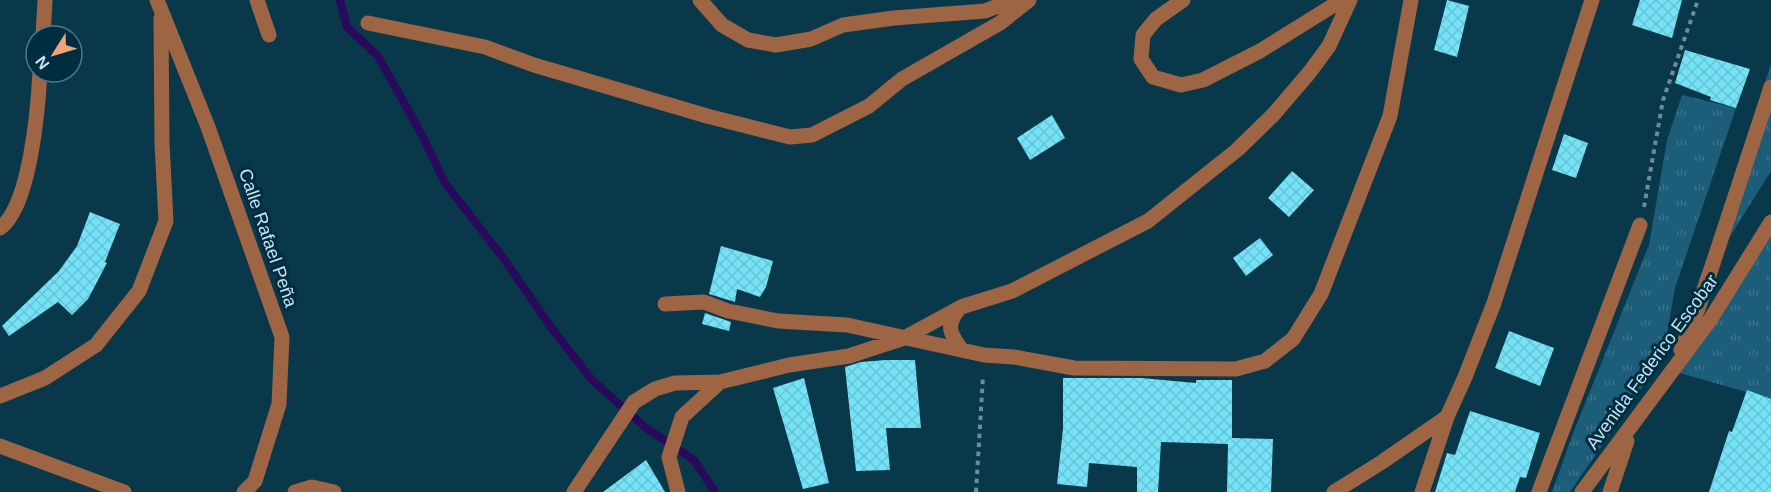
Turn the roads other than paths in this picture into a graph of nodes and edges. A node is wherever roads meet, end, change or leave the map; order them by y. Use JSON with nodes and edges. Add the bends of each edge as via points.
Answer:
{"nodes":[{"id":1,"x":45,"y":0,"type":"edge"},
{"id":2,"x":257,"y":0,"type":"edge"},
{"id":3,"x":700,"y":0,"type":"edge"},
{"id":4,"x":1013,"y":0,"type":"edge"},
{"id":5,"x":1029,"y":0,"type":"edge"},
{"id":6,"x":1183,"y":0,"type":"edge"},
{"id":7,"x":1342,"y":0,"type":"edge"},
{"id":8,"x":1350,"y":0,"type":"edge"},
{"id":9,"x":1411,"y":0,"type":"edge"},
{"id":10,"x":1592,"y":0,"type":"edge"},
{"id":11,"x":159,"y":4,"type":"edge"},
{"id":12,"x":368,"y":23,"type":"dead end"},
{"id":13,"x":44,"y":24,"type":"edge"},
{"id":14,"x":270,"y":35,"type":"dead end"},
{"id":15,"x":38,"y":84,"type":"edge"},
{"id":16,"x":1771,"y":87,"type":"edge"},
{"id":17,"x":1771,"y":222,"type":"edge"},
{"id":18,"x":1640,"y":225,"type":"road end"},
{"id":19,"x":0,"y":228,"type":"edge"},
{"id":20,"x":665,"y":304,"type":"dead end"},
{"id":21,"x":961,"y":307,"type":"junction"},
{"id":22,"x":904,"y":338,"type":"junction"},
{"id":23,"x":962,"y":350,"type":"junction"},
{"id":24,"x":1675,"y":367,"type":"junction"},
{"id":25,"x":720,"y":382,"type":"junction"},
{"id":26,"x":0,"y":396,"type":"edge"},
{"id":27,"x":1447,"y":417,"type":"junction"},
{"id":28,"x":1632,"y":426,"type":"junction"},
{"id":29,"x":0,"y":446,"type":"edge"},
{"id":30,"x":124,"y":492,"type":"edge"},
{"id":31,"x":244,"y":492,"type":"edge"},
{"id":32,"x":295,"y":492,"type":"edge"},
{"id":33,"x":334,"y":492,"type":"edge"},
{"id":34,"x":574,"y":492,"type":"edge"},
{"id":35,"x":678,"y":492,"type":"edge"},
{"id":36,"x":1334,"y":492,"type":"edge"},
{"id":37,"x":1422,"y":492,"type":"edge"},
{"id":38,"x":1539,"y":492,"type":"edge"},
{"id":39,"x":1582,"y":492,"type":"edge"},
{"id":40,"x":1610,"y":492,"type":"edge"}],
"edges":[{"from":1,"to":13,"type":"street"},
{"from":2,"to":14,"type":"street"},
{"from":3,"to":4,"type":"street","via":[[722,25],[748,40],[776,45],[811,39],[843,25],[985,11]]},
{"from":5,"to":12,"type":"street","via":[[1000,23],[902,79],[869,106],[812,135],[790,137],[534,65],[485,47]]},
{"from":6,"to":7,"type":"street","via":[[1156,19],[1143,35],[1141,59],[1153,76],[1181,85],[1203,80],[1260,51]]},
{"from":8,"to":21,"type":"street","via":[[1329,46],[1309,73],[1238,150],[1195,186],[1148,221],[1088,253],[1012,291]]},
{"from":9,"to":23,"type":"street","via":[[1390,116],[1321,294],[1293,339],[1265,361],[1236,369],[1074,368]]},
{"from":10,"to":27,"type":"street","via":[[1494,303]]},
{"from":11,"to":26,"type":"street","via":[[166,221],[139,291],[96,345],[45,378]]},
{"from":11,"to":31,"type":"street","name":"Calle Rafael Peña","via":[[208,127],[282,337],[279,404],[255,481]]},
{"from":15,"to":19,"type":"street","via":[[26,181],[9,222]]},
{"from":16,"to":24,"type":"street"},
{"from":17,"to":24,"type":"street","name":"Avenida Federico Escobar","via":[[1710,320]]},
{"from":18,"to":38,"type":"street"},
{"from":20,"to":22,"type":"street","via":[[704,302],[778,321],[847,325]]},
{"from":21,"to":22,"type":"street"},
{"from":21,"to":23,"type":"street","via":[[950,325]]},
{"from":22,"to":23,"type":"street"},
{"from":22,"to":25,"type":"street","via":[[849,356],[789,365]]},
{"from":24,"to":28,"type":"street","name":"Avenida Federico Escobar"},
{"from":25,"to":34,"type":"street","via":[[675,383],[634,402]]},
{"from":25,"to":35,"type":"street","via":[[682,417],[669,457]]},
{"from":27,"to":36,"type":"street"},
{"from":27,"to":37,"type":"street"},
{"from":28,"to":39,"type":"street","name":"Avenida Federico Escobar"},
{"from":28,"to":40,"type":"street"},
{"from":29,"to":30,"type":"street"},
{"from":32,"to":33,"type":"street","via":[[312,487]]}]}
